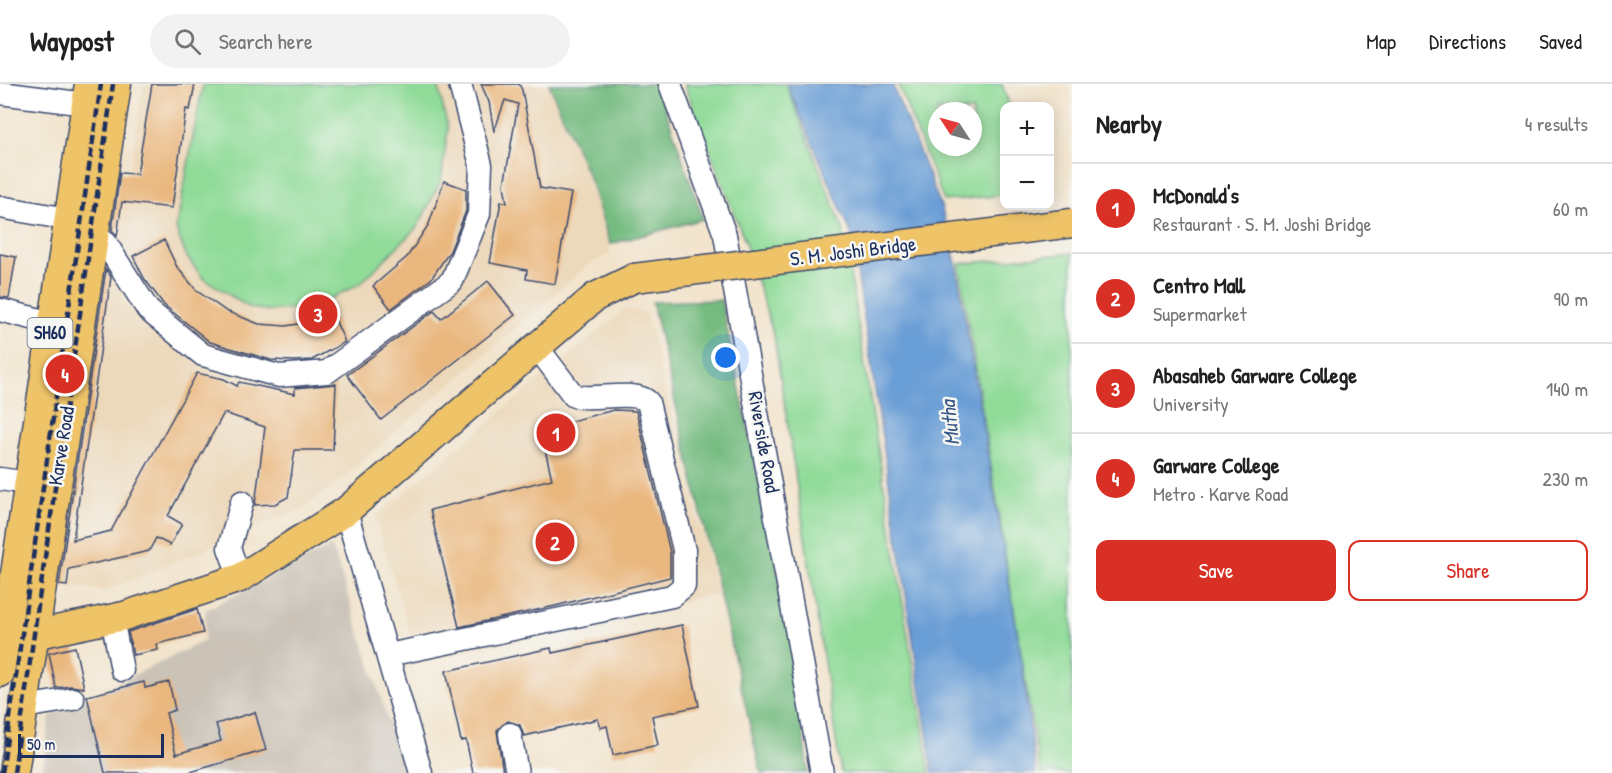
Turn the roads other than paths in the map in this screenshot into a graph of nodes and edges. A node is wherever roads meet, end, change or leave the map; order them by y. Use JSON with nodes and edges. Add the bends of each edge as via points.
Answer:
{"nodes":[{"id":1,"x":117,"y":84,"type":"edge"},
{"id":2,"x":460,"y":84,"type":"edge"},
{"id":3,"x":670,"y":84,"type":"edge"},
{"id":4,"x":0,"y":93,"type":"edge"},
{"id":5,"x":88,"y":94,"type":"edge"},
{"id":6,"x":0,"y":207,"type":"edge"},
{"id":7,"x":68,"y":219,"type":"junction"},
{"id":8,"x":1072,"y":223,"type":"edge"},
{"id":9,"x":105,"y":242,"type":"dead end"},
{"id":10,"x":0,"y":310,"type":"edge"},
{"id":11,"x":52,"y":323,"type":"junction"},
{"id":12,"x":537,"y":346,"type":"junction"},
{"id":13,"x":0,"y":478,"type":"edge"},
{"id":14,"x":28,"y":483,"type":"junction"},
{"id":15,"x":242,"y":502,"type":"dead end"},
{"id":16,"x":346,"y":511,"type":"junction"},
{"id":17,"x":240,"y":578,"type":"junction"},
{"id":18,"x":112,"y":618,"type":"junction"},
{"id":19,"x":13,"y":632,"type":"edge"},
{"id":20,"x":388,"y":655,"type":"junction"},
{"id":21,"x":122,"y":670,"type":"dead end"},
{"id":22,"x":0,"y":673,"type":"edge"},
{"id":23,"x":73,"y":699,"type":"dead end"},
{"id":24,"x":23,"y":707,"type":"junction"},
{"id":25,"x":510,"y":734,"type":"dead end"},
{"id":26,"x":14,"y":773,"type":"edge"},
{"id":27,"x":422,"y":773,"type":"edge"},
{"id":28,"x":517,"y":773,"type":"edge"},
{"id":29,"x":822,"y":773,"type":"edge"}],
"edges":[{"from":1,"to":19,"type":"main road","name":"Karve Road","number":"SH60"},
{"from":2,"to":9,"type":"street","via":[[481,165],[478,214],[452,281],[327,372],[279,376],[203,355],[148,310]]},
{"from":3,"to":29,"type":"street","name":"Riverside Road","via":[[728,247]]},
{"from":4,"to":5,"type":"street"},
{"from":5,"to":7,"type":"main road","name":"Karve Road","number":"SH60"},
{"from":6,"to":7,"type":"street"},
{"from":7,"to":11,"type":"main road","name":"Karve Road","number":"SH60"},
{"from":8,"to":12,"type":"main road","name":"S. M. Joshi Bridge","bridge":true,"via":[[634,278],[595,297]]},
{"from":10,"to":11,"type":"street"},
{"from":11,"to":14,"type":"main road","name":"Karve Road","number":"SH60"},
{"from":12,"to":16,"type":"main road","name":"S. M. Joshi Bridge"},
{"from":12,"to":20,"type":"street","via":[[574,396],[593,399],[637,395],[648,402],[684,550],[684,586],[672,596]]},
{"from":13,"to":14,"type":"street"},
{"from":14,"to":19,"type":"main road","name":"Karve Road","number":"SH60"},
{"from":15,"to":17,"type":"street","via":[[229,548]]},
{"from":16,"to":17,"type":"main road","name":"S. M. Joshi Bridge"},
{"from":16,"to":20,"type":"street"},
{"from":17,"to":18,"type":"main road","name":"S. M. Joshi Bridge"},
{"from":18,"to":19,"type":"main road","name":"S. M. Joshi Bridge"},
{"from":18,"to":21,"type":"street"},
{"from":19,"to":22,"type":"main road","name":"Karve Road","number":"SH60"},
{"from":19,"to":24,"type":"main road","name":"Karve Road","number":"SH60"},
{"from":20,"to":27,"type":"street"},
{"from":23,"to":24,"type":"street"},
{"from":24,"to":26,"type":"main road","name":"Karve Road","number":"SH60"},
{"from":25,"to":28,"type":"street"}]}
